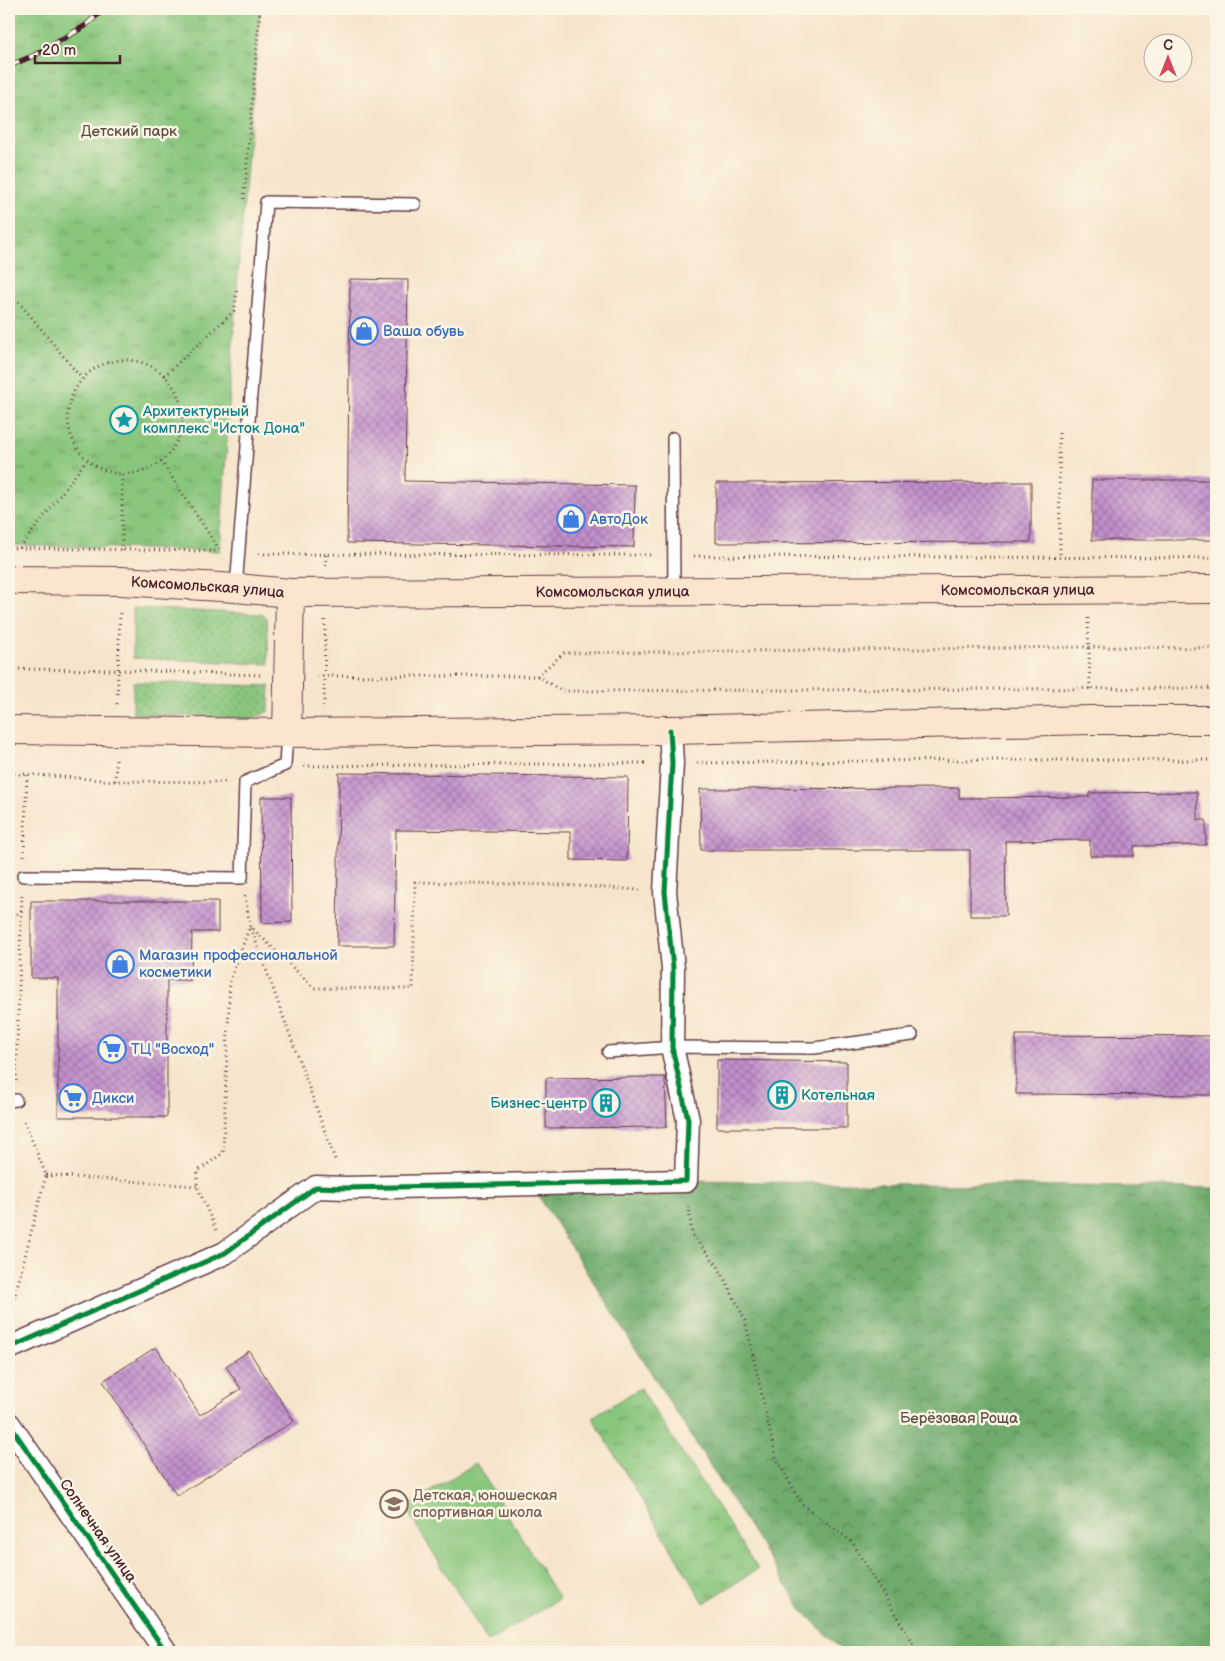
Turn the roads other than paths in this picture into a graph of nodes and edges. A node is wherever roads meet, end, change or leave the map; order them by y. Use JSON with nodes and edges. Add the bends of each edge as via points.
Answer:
{"nodes":[{"id":1,"x":415,"y":204,"type":"dead end"},
{"id":2,"x":673,"y":438,"type":"dead end"},
{"id":3,"x":9,"y":580,"type":"edge"},
{"id":4,"x":236,"y":588,"type":"junction"},
{"id":5,"x":1216,"y":590,"type":"edge"},
{"id":6,"x":674,"y":591,"type":"junction"},
{"id":7,"x":290,"y":593,"type":"junction"},
{"id":8,"x":1216,"y":720,"type":"edge"},
{"id":9,"x":9,"y":730,"type":"edge"},
{"id":10,"x":670,"y":730,"type":"junction"},
{"id":11,"x":287,"y":733,"type":"junction"},
{"id":12,"x":23,"y":876,"type":"road end"},
{"id":13,"x":912,"y":1035,"type":"dead end"},
{"id":14,"x":672,"y":1047,"type":"junction"},
{"id":15,"x":608,"y":1052,"type":"dead end"},
{"id":16,"x":9,"y":1348,"type":"edge"},
{"id":17,"x":9,"y":1424,"type":"edge"},
{"id":18,"x":166,"y":1652,"type":"edge"}],
"edges":[{"from":1,"to":4,"type":"lane","via":[[266,202]]},
{"from":2,"to":6,"type":"lane"},
{"from":3,"to":4,"type":"main road","name":"Комсомольская улица","via":[[121,580]]},
{"from":4,"to":7,"type":"main road","name":"Комсомольская улица"},
{"from":5,"to":6,"type":"main road","name":"Комсомольская улица"},
{"from":6,"to":7,"type":"main road","name":"Комсомольская улица"},
{"from":7,"to":11,"type":"main road"},
{"from":8,"to":10,"type":"main road"},
{"from":9,"to":11,"type":"main road"},
{"from":10,"to":11,"type":"main road"},
{"from":10,"to":14,"type":"street","via":[[672,763],[665,892],[673,968]]},
{"from":11,"to":12,"type":"lane","via":[[285,765],[244,782],[242,878]]},
{"from":13,"to":14,"type":"lane","via":[[814,1048]]},
{"from":14,"to":15,"type":"lane"},
{"from":14,"to":16,"type":"street","via":[[688,1120],[686,1181],[316,1187],[225,1253]]},
{"from":17,"to":18,"type":"street","name":"Солнечная улица"}]}
